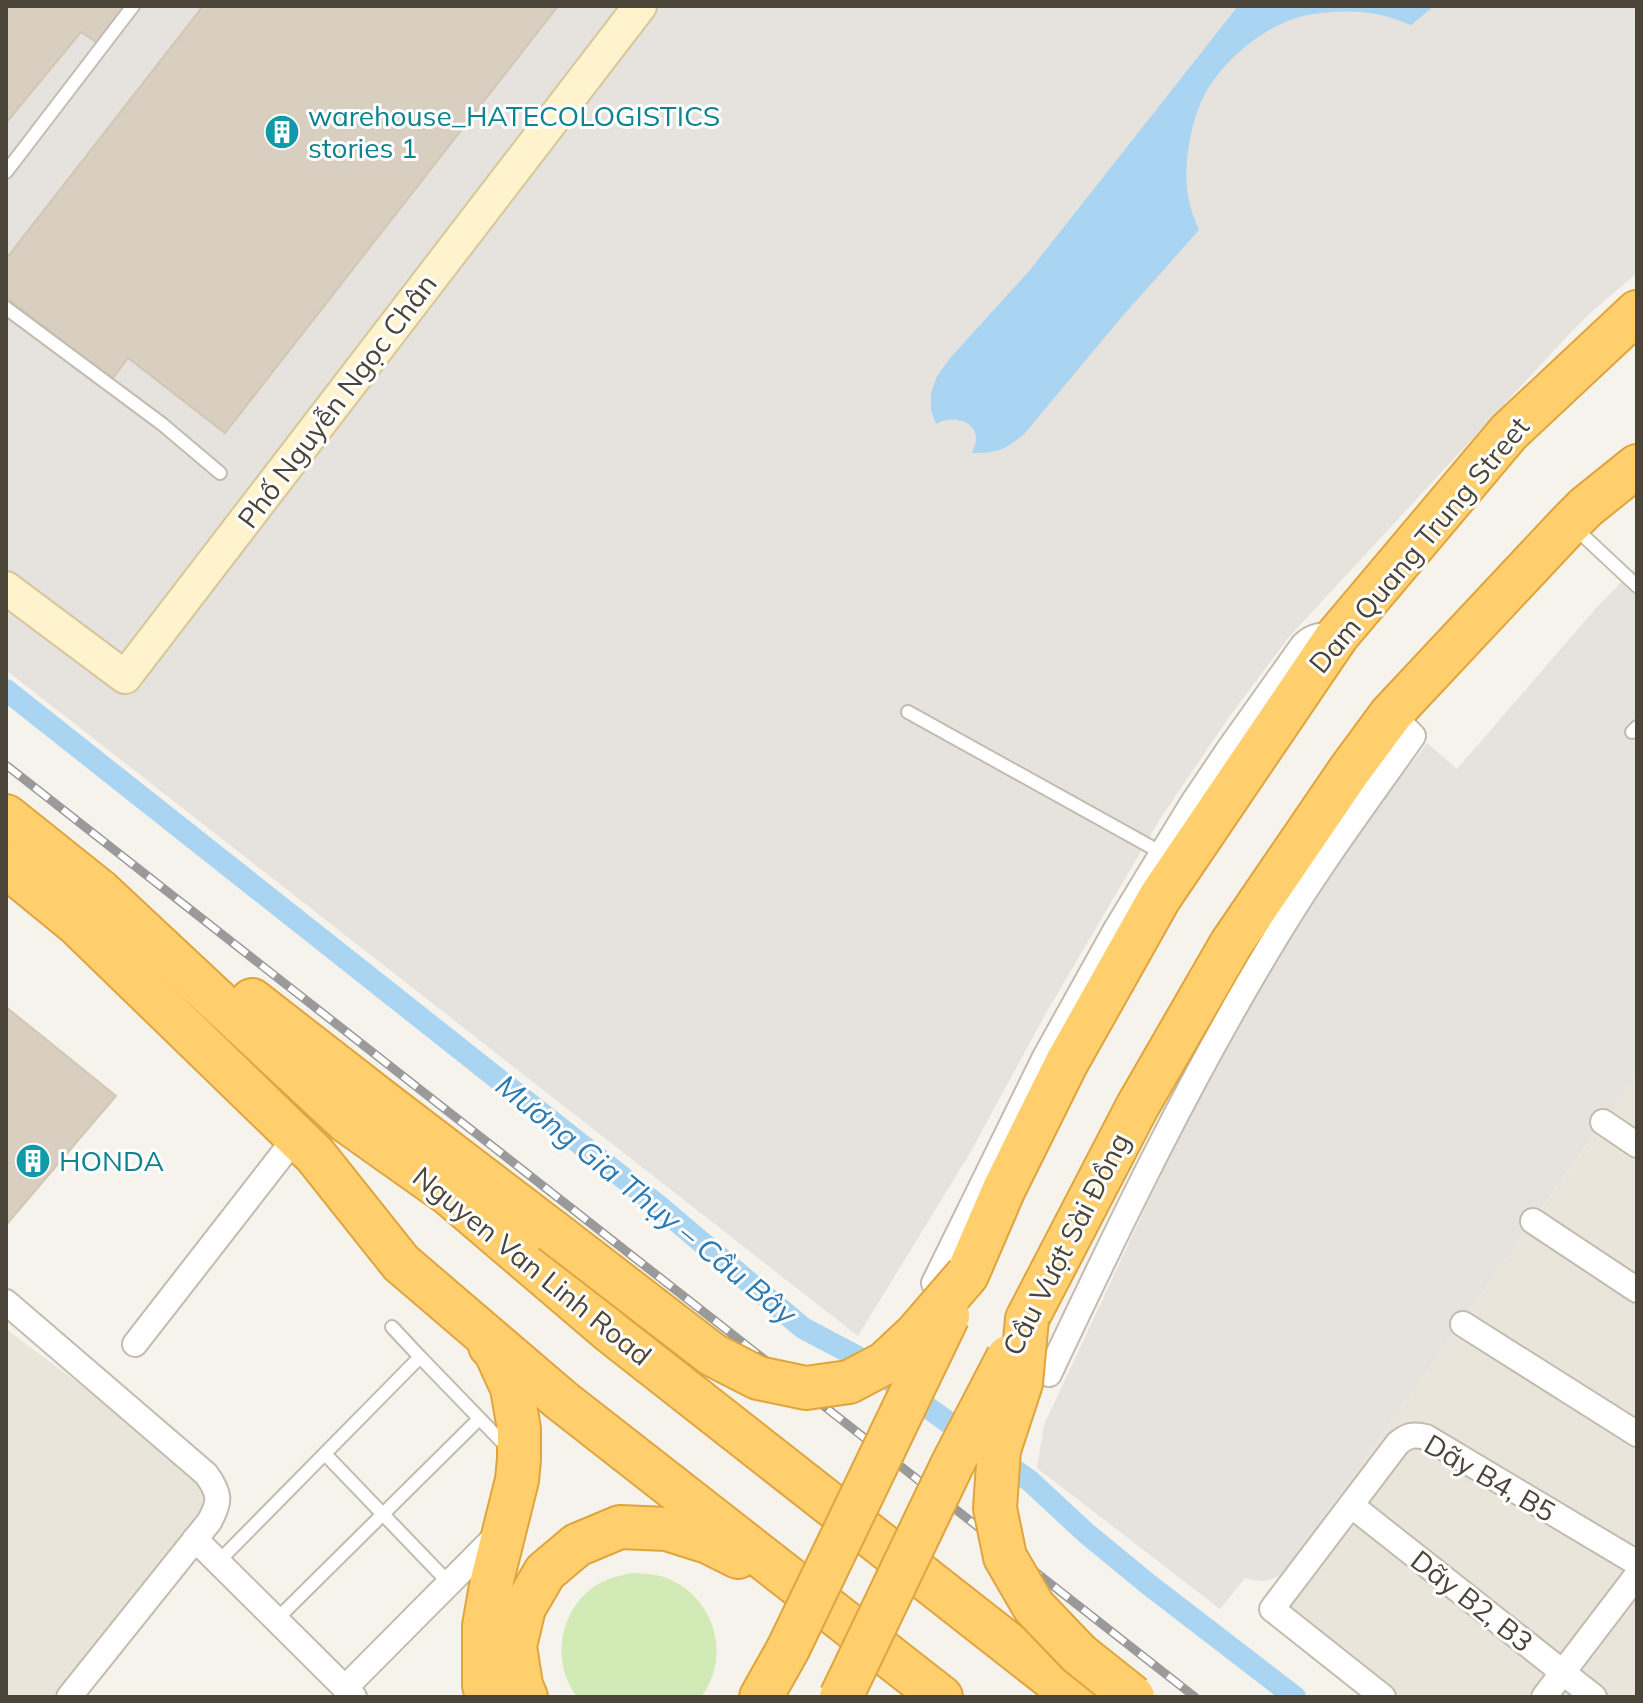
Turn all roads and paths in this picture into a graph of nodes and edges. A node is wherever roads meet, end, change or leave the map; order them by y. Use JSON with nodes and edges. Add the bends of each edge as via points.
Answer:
{"nodes":[{"id":1,"x":133,"y":6,"type":"edge"},
{"id":2,"x":640,"y":6,"type":"edge"},
{"id":3,"x":6,"y":172,"type":"edge"},
{"id":4,"x":6,"y":308,"type":"edge"},
{"id":5,"x":1637,"y":312,"type":"edge"},
{"id":6,"x":1637,"y":466,"type":"edge"},
{"id":7,"x":220,"y":473,"type":"dead end"},
{"id":8,"x":1570,"y":523,"type":"junction"},
{"id":9,"x":1637,"y":586,"type":"edge"},
{"id":10,"x":6,"y":588,"type":"edge"},
{"id":11,"x":1337,"y":636,"type":"junction"},
{"id":12,"x":908,"y":712,"type":"dead end"},
{"id":13,"x":1391,"y":714,"type":"junction"},
{"id":14,"x":6,"y":816,"type":"edge"},
{"id":15,"x":1162,"y":853,"type":"junction"},
{"id":16,"x":6,"y":866,"type":"edge"},
{"id":17,"x":101,"y":892,"type":"junction"},
{"id":18,"x":1603,"y":1122,"type":"dead end"},
{"id":19,"x":296,"y":1137,"type":"junction"},
{"id":20,"x":1637,"y":1145,"type":"edge"},
{"id":21,"x":1533,"y":1221,"type":"dead end"},
{"id":22,"x":950,"y":1279,"type":"junction"},
{"id":23,"x":1637,"y":1290,"type":"edge"},
{"id":24,"x":437,"y":1294,"type":"junction"},
{"id":25,"x":6,"y":1302,"type":"edge"},
{"id":26,"x":1027,"y":1319,"type":"junction"},
{"id":27,"x":1463,"y":1324,"type":"dead end"},
{"id":28,"x":392,"y":1327,"type":"dead end"},
{"id":29,"x":135,"y":1344,"type":"dead end"},
{"id":30,"x":420,"y":1357,"type":"junction"},
{"id":31,"x":1049,"y":1374,"type":"dead end"},
{"id":32,"x":479,"y":1419,"type":"junction"},
{"id":33,"x":1637,"y":1434,"type":"edge"},
{"id":34,"x":325,"y":1454,"type":"junction"},
{"id":35,"x":519,"y":1459,"type":"junction"},
{"id":36,"x":1351,"y":1505,"type":"junction"},
{"id":37,"x":383,"y":1514,"type":"junction"},
{"id":38,"x":507,"y":1524,"type":"junction"},
{"id":39,"x":195,"y":1539,"type":"junction"},
{"id":40,"x":218,"y":1562,"type":"junction"},
{"id":41,"x":1637,"y":1563,"type":"edge"},
{"id":42,"x":1637,"y":1575,"type":"edge"},
{"id":43,"x":449,"y":1583,"type":"junction"},
{"id":44,"x":803,"y":1590,"type":"junction"},
{"id":45,"x":276,"y":1620,"type":"junction"},
{"id":46,"x":880,"y":1648,"type":"junction"},
{"id":47,"x":1563,"y":1673,"type":"junction"},
{"id":48,"x":350,"y":1692,"type":"edge"},
{"id":49,"x":69,"y":1697,"type":"edge"},
{"id":50,"x":487,"y":1697,"type":"edge"},
{"id":51,"x":526,"y":1697,"type":"edge"},
{"id":52,"x":761,"y":1697,"type":"edge"},
{"id":53,"x":841,"y":1697,"type":"edge"},
{"id":54,"x":928,"y":1697,"type":"edge"},
{"id":55,"x":941,"y":1697,"type":"edge"},
{"id":56,"x":1076,"y":1697,"type":"edge"},
{"id":57,"x":1133,"y":1697,"type":"edge"},
{"id":58,"x":1383,"y":1697,"type":"edge"},
{"id":59,"x":1544,"y":1697,"type":"edge"},
{"id":60,"x":1594,"y":1697,"type":"edge"}],
"edges":[{"from":1,"to":3,"type":"lane"},
{"from":2,"to":10,"type":"street","name":"Phố Nguyễn Ngọc Chân","via":[[125,677]]},
{"from":4,"to":7,"type":"lane"},
{"from":5,"to":11,"type":"highway","name":"Dam Quang Trung Street","via":[[1509,432]]},
{"from":6,"to":8,"type":"highway"},
{"from":8,"to":9,"type":"lane"},
{"from":8,"to":13,"type":"highway"},
{"from":11,"to":15,"type":"street","via":[[1320,634],[1303,645]]},
{"from":11,"to":22,"type":"highway","name":"Dam Quang Trung Street","via":[[1160,897]]},
{"from":12,"to":15,"type":"lane"},
{"from":13,"to":26,"type":"highway","name":"Cầu Vượt Sài Đồng","via":[[1231,944],[1137,1107]]},
{"from":13,"to":31,"type":"street","via":[[1413,736],[1280,930],[1218,1035]]},
{"from":14,"to":17,"type":"highway","name":"Nguyen Van Linh Road"},
{"from":15,"to":22,"type":"street","via":[[1045,1057]]},
{"from":16,"to":19,"type":"highway","via":[[77,924]]},
{"from":17,"to":22,"type":"highway","bridge":true,"via":[[160,927],[713,1355],[758,1378],[806,1388],[849,1382],[885,1363],[916,1334]]},
{"from":17,"to":56,"type":"highway","name":"Nguyen Van Linh Road","via":[[346,1121],[449,1194],[612,1333]]},
{"from":18,"to":20,"type":"street"},
{"from":19,"to":24,"type":"highway","via":[[401,1263]]},
{"from":19,"to":29,"type":"street"},
{"from":21,"to":23,"type":"street"},
{"from":22,"to":52,"type":"highway","bridge":true,"via":[[788,1649]]},
{"from":24,"to":35,"type":"highway","via":[[495,1351],[512,1388]]},
{"from":24,"to":44,"type":"highway","via":[[561,1400]]},
{"from":25,"to":39,"type":"street","via":[[206,1474],[218,1499]]},
{"from":26,"to":53,"type":"highway","name":"Cầu Vượt Sài Đồng","bridge":true},
{"from":26,"to":57,"type":"highway","bridge":true,"via":[[1021,1383],[999,1450],[995,1508],[1005,1557],[1034,1607],[1079,1654]]},
{"from":27,"to":33,"type":"street"},
{"from":28,"to":30,"type":"lane"},
{"from":30,"to":32,"type":"lane"},
{"from":30,"to":34,"type":"lane"},
{"from":32,"to":35,"type":"lane"},
{"from":32,"to":37,"type":"lane"},
{"from":34,"to":37,"type":"lane"},
{"from":34,"to":40,"type":"lane"},
{"from":35,"to":38,"type":"highway"},
{"from":36,"to":41,"type":"street","name":"Dãy B4, B5","via":[[1398,1443],[1415,1435],[1426,1437]]},
{"from":36,"to":47,"type":"street","name":"Dãy B2, B3"},
{"from":36,"to":58,"type":"street","name":"Dãy B4, B5","via":[[1272,1609]]},
{"from":37,"to":43,"type":"lane"},
{"from":37,"to":45,"type":"lane"},
{"from":38,"to":43,"type":"street"},
{"from":38,"to":50,"type":"highway","via":[[484,1626]]},
{"from":39,"to":40,"type":"street"},
{"from":39,"to":49,"type":"street"},
{"from":40,"to":45,"type":"street"},
{"from":42,"to":47,"type":"street"},
{"from":43,"to":48,"type":"street"},
{"from":44,"to":46,"type":"highway"},
{"from":44,"to":51,"type":"highway","via":[[708,1542],[667,1529],[620,1527],[577,1545],[545,1572],[524,1608],[515,1646]]},
{"from":45,"to":48,"type":"street"},
{"from":46,"to":54,"type":"highway"},
{"from":46,"to":55,"type":"highway"},
{"from":47,"to":59,"type":"street"},
{"from":47,"to":60,"type":"street","name":"Dãy B2, B3"}]}
